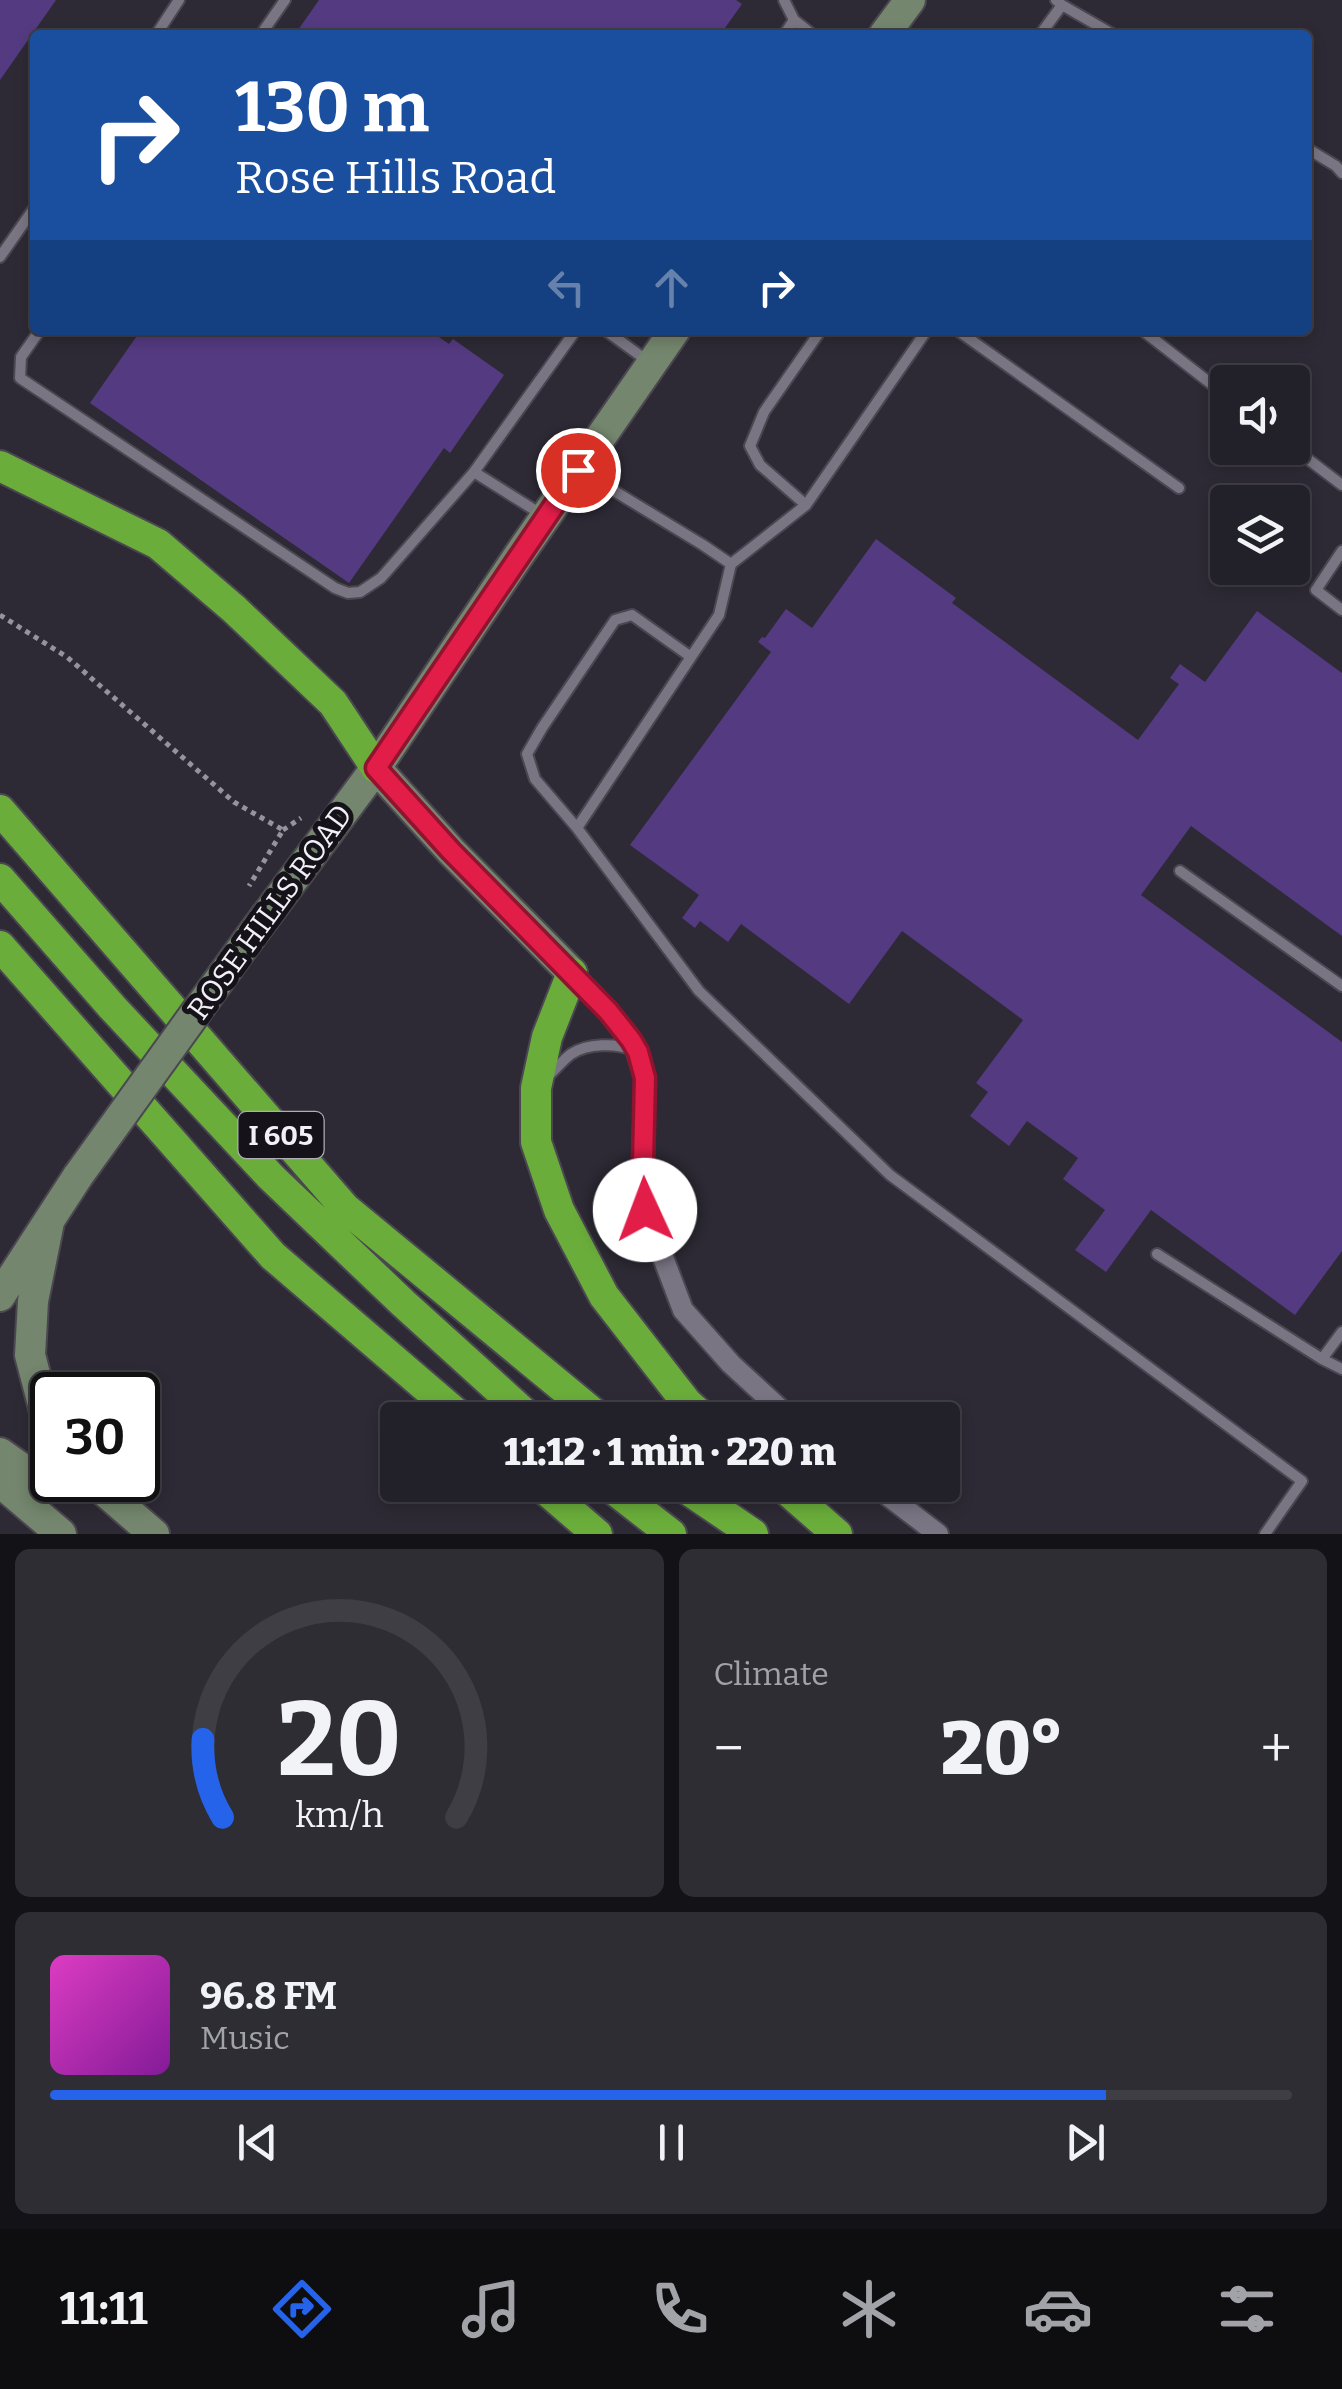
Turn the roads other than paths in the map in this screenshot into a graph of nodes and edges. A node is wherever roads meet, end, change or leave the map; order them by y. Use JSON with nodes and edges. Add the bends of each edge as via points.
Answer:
{"nodes":[{"id":1,"x":179,"y":0,"type":"edge"},
{"id":2,"x":285,"y":0,"type":"edge"},
{"id":3,"x":784,"y":0,"type":"edge"},
{"id":4,"x":910,"y":0,"type":"edge"},
{"id":5,"x":1059,"y":2,"type":"edge"},
{"id":6,"x":794,"y":20,"type":"junction"},
{"id":7,"x":159,"y":30,"type":"edge"},
{"id":8,"x":264,"y":30,"type":"edge"},
{"id":9,"x":787,"y":30,"type":"edge"},
{"id":10,"x":807,"y":30,"type":"edge"},
{"id":11,"x":888,"y":30,"type":"edge"},
{"id":12,"x":1043,"y":30,"type":"edge"},
{"id":13,"x":1106,"y":30,"type":"edge"},
{"id":14,"x":1312,"y":151,"type":"edge"},
{"id":15,"x":1342,"y":173,"type":"edge"},
{"id":16,"x":30,"y":215,"type":"edge"},
{"id":17,"x":0,"y":257,"type":"edge"},
{"id":18,"x":36,"y":335,"type":"edge"},
{"id":19,"x":572,"y":335,"type":"edge"},
{"id":20,"x":612,"y":335,"type":"edge"},
{"id":21,"x":671,"y":335,"type":"edge"},
{"id":22,"x":818,"y":335,"type":"edge"},
{"id":23,"x":925,"y":335,"type":"edge"},
{"id":24,"x":964,"y":335,"type":"edge"},
{"id":25,"x":1149,"y":335,"type":"edge"},
{"id":26,"x":651,"y":364,"type":"junction"},
{"id":27,"x":1210,"y":382,"type":"edge"},
{"id":28,"x":1310,"y":461,"type":"edge"},
{"id":29,"x":0,"y":466,"type":"edge"},
{"id":30,"x":578,"y":470,"type":"junction"},
{"id":31,"x":474,"y":472,"type":"junction"},
{"id":32,"x":1342,"y":485,"type":"edge"},
{"id":33,"x":1180,"y":488,"type":"dead end"},
{"id":34,"x":806,"y":505,"type":"junction"},
{"id":35,"x":546,"y":516,"type":"junction"},
{"id":36,"x":1342,"y":551,"type":"edge"},
{"id":37,"x":730,"y":564,"type":"junction"},
{"id":38,"x":1342,"y":610,"type":"edge"},
{"id":39,"x":691,"y":657,"type":"junction"},
{"id":40,"x":376,"y":768,"type":"junction"},
{"id":41,"x":0,"y":810,"type":"edge"},
{"id":42,"x":578,"y":828,"type":"junction"},
{"id":43,"x":1180,"y":871,"type":"dead end"},
{"id":44,"x":0,"y":879,"type":"edge"},
{"id":45,"x":0,"y":946,"type":"edge"},
{"id":46,"x":572,"y":973,"type":"junction"},
{"id":47,"x":1342,"y":986,"type":"edge"},
{"id":48,"x":638,"y":1052,"type":"junction"},
{"id":49,"x":536,"y":1088,"type":"junction"},
{"id":50,"x":48,"y":1222,"type":"junction"},
{"id":51,"x":1157,"y":1254,"type":"dead end"},
{"id":52,"x":0,"y":1296,"type":"edge"},
{"id":53,"x":1342,"y":1332,"type":"edge"},
{"id":54,"x":1322,"y":1358,"type":"junction"},
{"id":55,"x":1342,"y":1369,"type":"edge"},
{"id":56,"x":34,"y":1372,"type":"edge"},
{"id":57,"x":443,"y":1402,"type":"edge"},
{"id":58,"x":512,"y":1402,"type":"edge"},
{"id":59,"x":580,"y":1402,"type":"edge"},
{"id":60,"x":685,"y":1402,"type":"edge"},
{"id":61,"x":773,"y":1402,"type":"edge"},
{"id":62,"x":0,"y":1453,"type":"edge"},
{"id":63,"x":30,"y":1472,"type":"edge"},
{"id":64,"x":0,"y":1482,"type":"edge"},
{"id":65,"x":114,"y":1502,"type":"edge"},
{"id":66,"x":560,"y":1502,"type":"edge"},
{"id":67,"x":630,"y":1502,"type":"edge"},
{"id":68,"x":706,"y":1502,"type":"edge"},
{"id":69,"x":800,"y":1502,"type":"edge"},
{"id":70,"x":896,"y":1502,"type":"edge"},
{"id":71,"x":61,"y":1534,"type":"edge"},
{"id":72,"x":154,"y":1534,"type":"edge"},
{"id":73,"x":597,"y":1534,"type":"edge"},
{"id":74,"x":671,"y":1534,"type":"edge"},
{"id":75,"x":753,"y":1534,"type":"edge"},
{"id":76,"x":837,"y":1534,"type":"edge"},
{"id":77,"x":938,"y":1534,"type":"edge"},
{"id":78,"x":1264,"y":1534,"type":"edge"}],
"edges":[{"from":1,"to":7,"type":"lane"},
{"from":2,"to":8,"type":"lane"},
{"from":3,"to":6,"type":"lane"},
{"from":4,"to":11,"type":"main road"},
{"from":5,"to":12,"type":"lane"},
{"from":5,"to":13,"type":"lane"},
{"from":6,"to":9,"type":"lane"},
{"from":6,"to":10,"type":"lane"},
{"from":14,"to":15,"type":"lane"},
{"from":16,"to":17,"type":"lane"},
{"from":18,"to":31,"type":"lane","via":[[21,357],[20,378],[348,593],[382,578]]},
{"from":19,"to":31,"type":"lane"},
{"from":20,"to":26,"type":"lane"},
{"from":21,"to":26,"type":"main road","name":"ROSE HILLS ROAD"},
{"from":22,"to":34,"type":"lane","via":[[764,412],[750,446],[760,465]]},
{"from":23,"to":34,"type":"lane"},
{"from":24,"to":33,"type":"lane"},
{"from":25,"to":27,"type":"lane"},
{"from":26,"to":30,"type":"main road","name":"ROSE HILLS ROAD"},
{"from":28,"to":32,"type":"lane"},
{"from":29,"to":40,"type":"highway","via":[[158,544],[333,702]]},
{"from":30,"to":35,"type":"main road","name":"ROSE HILLS ROAD"},
{"from":30,"to":37,"type":"lane"},
{"from":31,"to":35,"type":"lane"},
{"from":34,"to":37,"type":"lane"},
{"from":35,"to":40,"type":"main road","name":"ROSE HILLS ROAD"},
{"from":36,"to":38,"type":"lane","via":[[1316,590]]},
{"from":37,"to":39,"type":"lane","via":[[719,615]]},
{"from":39,"to":42,"type":"lane"},
{"from":39,"to":42,"type":"lane","via":[[632,615],[615,620],[542,728],[528,754],[535,778]]},
{"from":40,"to":46,"type":"main road"},
{"from":40,"to":50,"type":"main road","name":"ROSE HILLS ROAD","bridge":true},
{"from":41,"to":59,"type":"highway","number":"I 605","via":[[346,1208]]},
{"from":42,"to":78,"type":"lane","via":[[699,991],[890,1175],[1302,1481]]},
{"from":43,"to":47,"type":"lane"},
{"from":44,"to":58,"type":"highway","via":[[271,1177]]},
{"from":45,"to":57,"type":"highway","number":"I 605","via":[[273,1256]]},
{"from":46,"to":48,"type":"street"},
{"from":46,"to":49,"type":"highway"},
{"from":48,"to":49,"type":"lane","via":[[621,1045],[573,1053]]},
{"from":48,"to":61,"type":"street","via":[[645,1078],[645,1210],[683,1310]]},
{"from":49,"to":60,"type":"highway","via":[[536,1142],[559,1210],[604,1296]]},
{"from":50,"to":52,"type":"main road","name":"ROSE HILLS ROAD"},
{"from":50,"to":56,"type":"main road","via":[[33,1301]]},
{"from":51,"to":54,"type":"lane"},
{"from":53,"to":54,"type":"lane"},
{"from":54,"to":55,"type":"lane"},
{"from":62,"to":63,"type":"main road"},
{"from":64,"to":71,"type":"main road"},
{"from":65,"to":72,"type":"main road"},
{"from":66,"to":73,"type":"highway"},
{"from":67,"to":74,"type":"highway"},
{"from":68,"to":75,"type":"highway"},
{"from":69,"to":76,"type":"highway"},
{"from":70,"to":77,"type":"street"}]}
